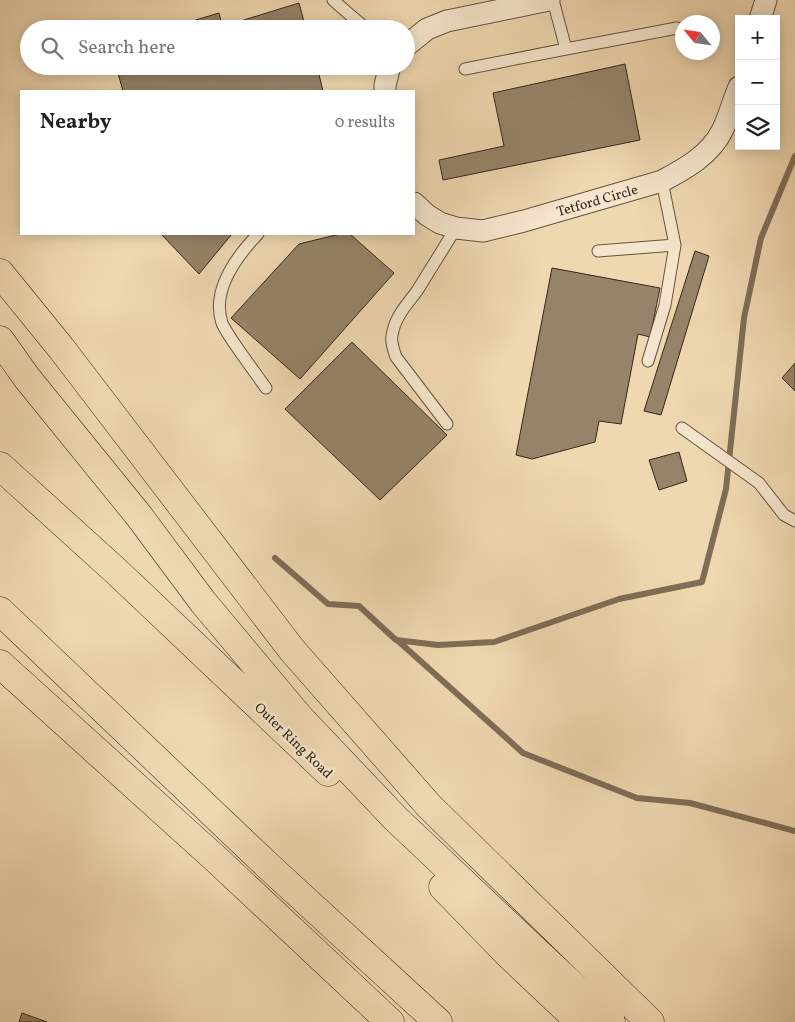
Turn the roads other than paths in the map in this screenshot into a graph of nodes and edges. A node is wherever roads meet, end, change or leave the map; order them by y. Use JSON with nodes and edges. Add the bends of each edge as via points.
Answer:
{"nodes":[{"id":1,"x":333,"y":0,"type":"edge"},
{"id":2,"x":549,"y":0,"type":"edge"},
{"id":3,"x":553,"y":0,"type":"edge"},
{"id":4,"x":766,"y":0,"type":"edge"},
{"id":5,"x":761,"y":15,"type":"edge"},
{"id":6,"x":356,"y":20,"type":"edge"},
{"id":7,"x":675,"y":28,"type":"edge"},
{"id":8,"x":415,"y":39,"type":"edge"},
{"id":9,"x":566,"y":49,"type":"junction"},
{"id":10,"x":465,"y":70,"type":"dead end"},
{"id":11,"x":388,"y":75,"type":"edge"},
{"id":12,"x":385,"y":90,"type":"edge"},
{"id":13,"x":735,"y":97,"type":"edge"},
{"id":14,"x":662,"y":181,"type":"junction"},
{"id":15,"x":415,"y":204,"type":"edge"},
{"id":16,"x":456,"y":228,"type":"junction"},
{"id":17,"x":257,"y":235,"type":"edge"},
{"id":18,"x":675,"y":245,"type":"junction"},
{"id":19,"x":598,"y":251,"type":"dead end"},
{"id":20,"x":0,"y":273,"type":"edge"},
{"id":21,"x":0,"y":340,"type":"edge"},
{"id":22,"x":648,"y":361,"type":"dead end"},
{"id":23,"x":266,"y":388,"type":"dead end"},
{"id":24,"x":447,"y":424,"type":"dead end"},
{"id":25,"x":682,"y":428,"type":"dead end"},
{"id":26,"x":0,"y":466,"type":"edge"},
{"id":27,"x":795,"y":521,"type":"edge"},
{"id":28,"x":0,"y":611,"type":"edge"},
{"id":29,"x":0,"y":636,"type":"edge"},
{"id":30,"x":0,"y":664,"type":"edge"},
{"id":31,"x":390,"y":1022,"type":"edge"},
{"id":32,"x":424,"y":1022,"type":"edge"},
{"id":33,"x":438,"y":1022,"type":"edge"},
{"id":34,"x":580,"y":1022,"type":"edge"},
{"id":35,"x":610,"y":1022,"type":"edge"},
{"id":36,"x":650,"y":1022,"type":"edge"}],
"edges":[{"from":1,"to":6,"type":"lane"},
{"from":2,"to":8,"type":"street","via":[[447,21],[427,29]]},
{"from":3,"to":9,"type":"lane"},
{"from":4,"to":5,"type":"street"},
{"from":7,"to":9,"type":"lane"},
{"from":9,"to":10,"type":"lane"},
{"from":11,"to":12,"type":"street"},
{"from":13,"to":14,"type":"street","name":"Tetford Circle","via":[[713,145],[682,171]]},
{"from":14,"to":16,"type":"street","name":"Tetford Circle","via":[[483,231]]},
{"from":14,"to":18,"type":"lane"},
{"from":15,"to":16,"type":"street","name":"Tetford Circle","via":[[427,215]]},
{"from":16,"to":24,"type":"lane","via":[[398,319],[392,338],[396,357]]},
{"from":17,"to":23,"type":"lane","via":[[225,279],[220,315],[236,347]]},
{"from":18,"to":19,"type":"lane"},
{"from":18,"to":22,"type":"lane","via":[[666,305]]},
{"from":20,"to":36,"type":"highway","via":[[292,650],[430,806]]},
{"from":21,"to":35,"type":"highway","via":[[203,602],[300,718],[396,818]]},
{"from":25,"to":27,"type":"lane","via":[[759,483],[784,515]]},
{"from":26,"to":34,"type":"highway","name":"Outer Ring Road","via":[[261,708],[395,837],[506,953]]},
{"from":28,"to":33,"type":"highway"},
{"from":29,"to":32,"type":"highway","via":[[254,872]]},
{"from":30,"to":31,"type":"highway"}]}
